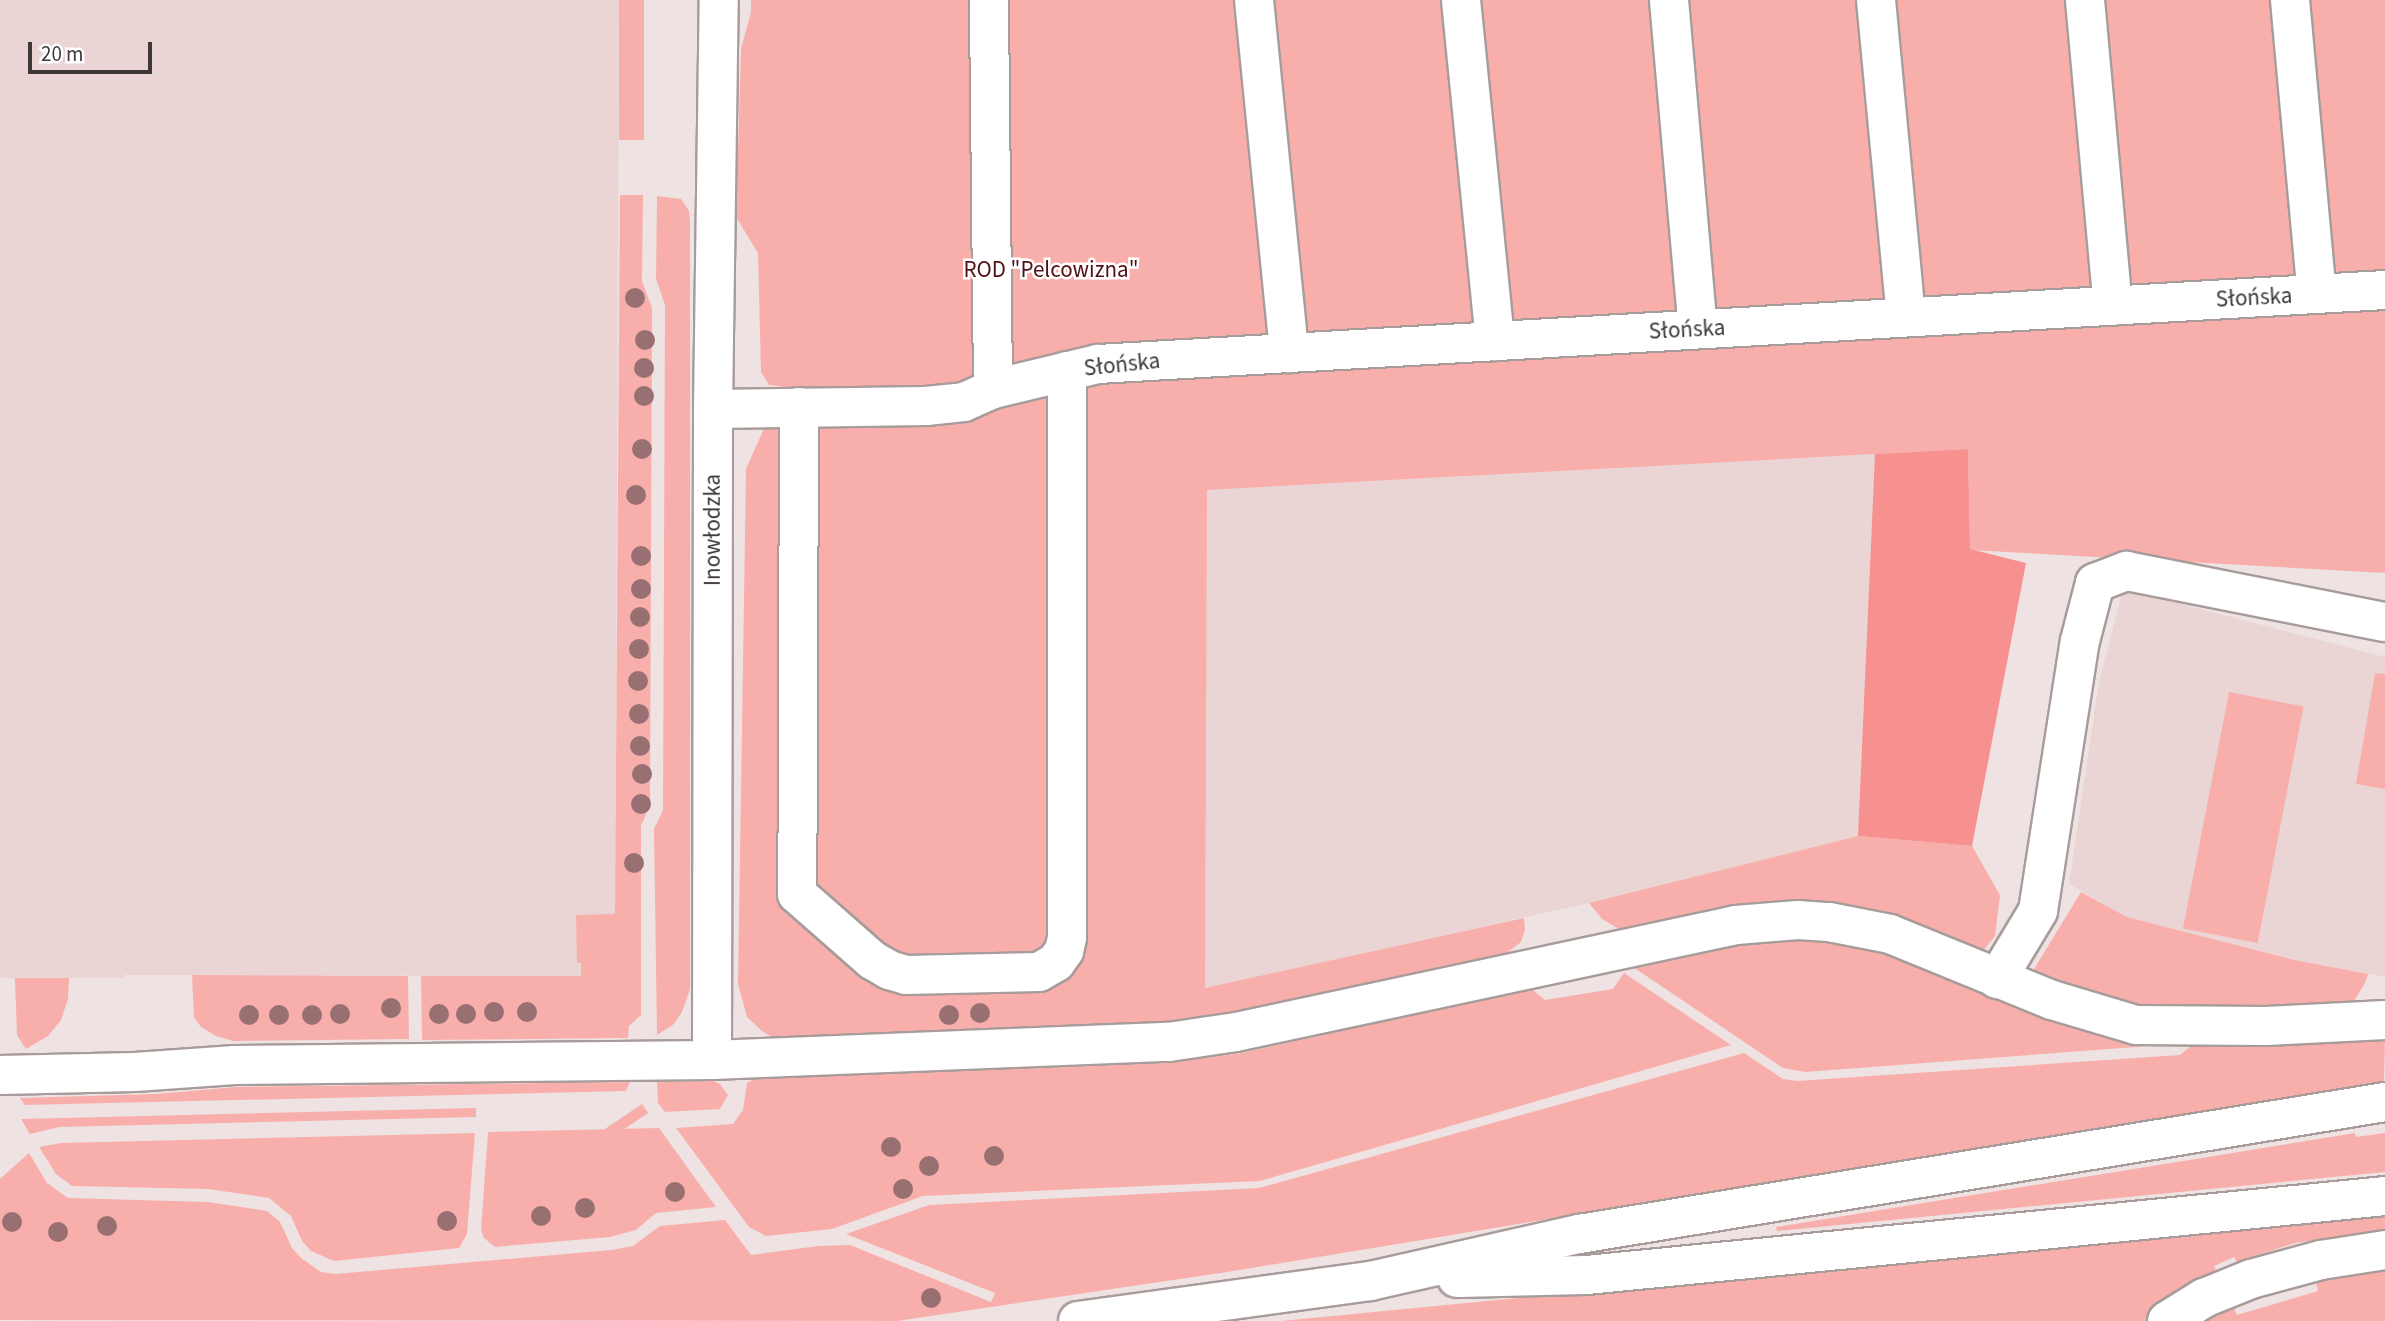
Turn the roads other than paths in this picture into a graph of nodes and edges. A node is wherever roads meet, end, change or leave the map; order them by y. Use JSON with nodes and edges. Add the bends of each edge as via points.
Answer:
{"nodes":[{"id":1,"x":719,"y":0,"type":"edge"},
{"id":2,"x":989,"y":0,"type":"edge"},
{"id":3,"x":1254,"y":0,"type":"edge"},
{"id":4,"x":1461,"y":0,"type":"edge"},
{"id":5,"x":1669,"y":0,"type":"edge"},
{"id":6,"x":1876,"y":0,"type":"edge"},
{"id":7,"x":2085,"y":0,"type":"edge"},
{"id":8,"x":2290,"y":0,"type":"edge"},
{"id":9,"x":2385,"y":290,"type":"edge"},
{"id":10,"x":2317,"y":294,"type":"junction"},
{"id":11,"x":2113,"y":306,"type":"junction"},
{"id":12,"x":1906,"y":317,"type":"junction"},
{"id":13,"x":1698,"y":329,"type":"junction"},
{"id":14,"x":1495,"y":341,"type":"junction"},
{"id":15,"x":1289,"y":353,"type":"junction"},
{"id":16,"x":1067,"y":371,"type":"junction"},
{"id":17,"x":993,"y":389,"type":"junction"},
{"id":18,"x":799,"y":407,"type":"junction"},
{"id":19,"x":713,"y":409,"type":"junction"},
{"id":20,"x":2385,"y":622,"type":"edge"},
{"id":21,"x":1997,"y":979,"type":"junction"},
{"id":22,"x":2385,"y":1020,"type":"edge"},
{"id":23,"x":712,"y":1060,"type":"junction"},
{"id":24,"x":0,"y":1075,"type":"edge"},
{"id":25,"x":2385,"y":1102,"type":"edge"},
{"id":26,"x":2385,"y":1196,"type":"edge"},
{"id":27,"x":2385,"y":1250,"type":"edge"},
{"id":28,"x":1370,"y":1281,"type":"junction"},
{"id":29,"x":1078,"y":1321,"type":"edge"},
{"id":30,"x":2167,"y":1321,"type":"edge"}],
"edges":[{"from":1,"to":19,"type":"main road","name":"Inowłodzka"},
{"from":2,"to":17,"type":"main road"},
{"from":3,"to":15,"type":"main road"},
{"from":4,"to":14,"type":"main road"},
{"from":5,"to":13,"type":"main road"},
{"from":6,"to":12,"type":"main road"},
{"from":7,"to":11,"type":"main road"},
{"from":8,"to":10,"type":"main road"},
{"from":9,"to":10,"type":"main road","name":"Słońska"},
{"from":10,"to":11,"type":"main road","name":"Słońska"},
{"from":11,"to":12,"type":"main road","name":"Słońska"},
{"from":12,"to":13,"type":"main road","name":"Słońska"},
{"from":13,"to":14,"type":"main road","name":"Słońska"},
{"from":14,"to":15,"type":"main road","name":"Słońska"},
{"from":15,"to":16,"type":"main road","name":"Słońska","via":[[1098,364]]},
{"from":16,"to":17,"type":"main road","name":"Słońska"},
{"from":16,"to":18,"type":"main road","via":[[1067,938],[1056,962],[1040,972],[906,975],[889,970],[797,894]]},
{"from":17,"to":18,"type":"main road","name":"Słońska","via":[[964,402],[926,406]]},
{"from":18,"to":19,"type":"main road","name":"Słońska"},
{"from":19,"to":23,"type":"main road","name":"Inowłodzka"},
{"from":20,"to":21,"type":"main road","via":[[2127,571],[2095,583],[2080,640],[2038,911]]},
{"from":21,"to":22,"type":"main road","via":[[2087,1013],[2136,1025]]},
{"from":21,"to":23,"type":"main road","via":[[1860,926],[1767,921],[1169,1042]]},
{"from":23,"to":24,"type":"main road","via":[[235,1065]]},
{"from":25,"to":28,"type":"main road","via":[[1579,1234]]},
{"from":26,"to":28,"type":"main road","via":[[1587,1275]]},
{"from":27,"to":30,"type":"main road","via":[[2287,1268],[2224,1289]]},
{"from":28,"to":29,"type":"main road"}]}
